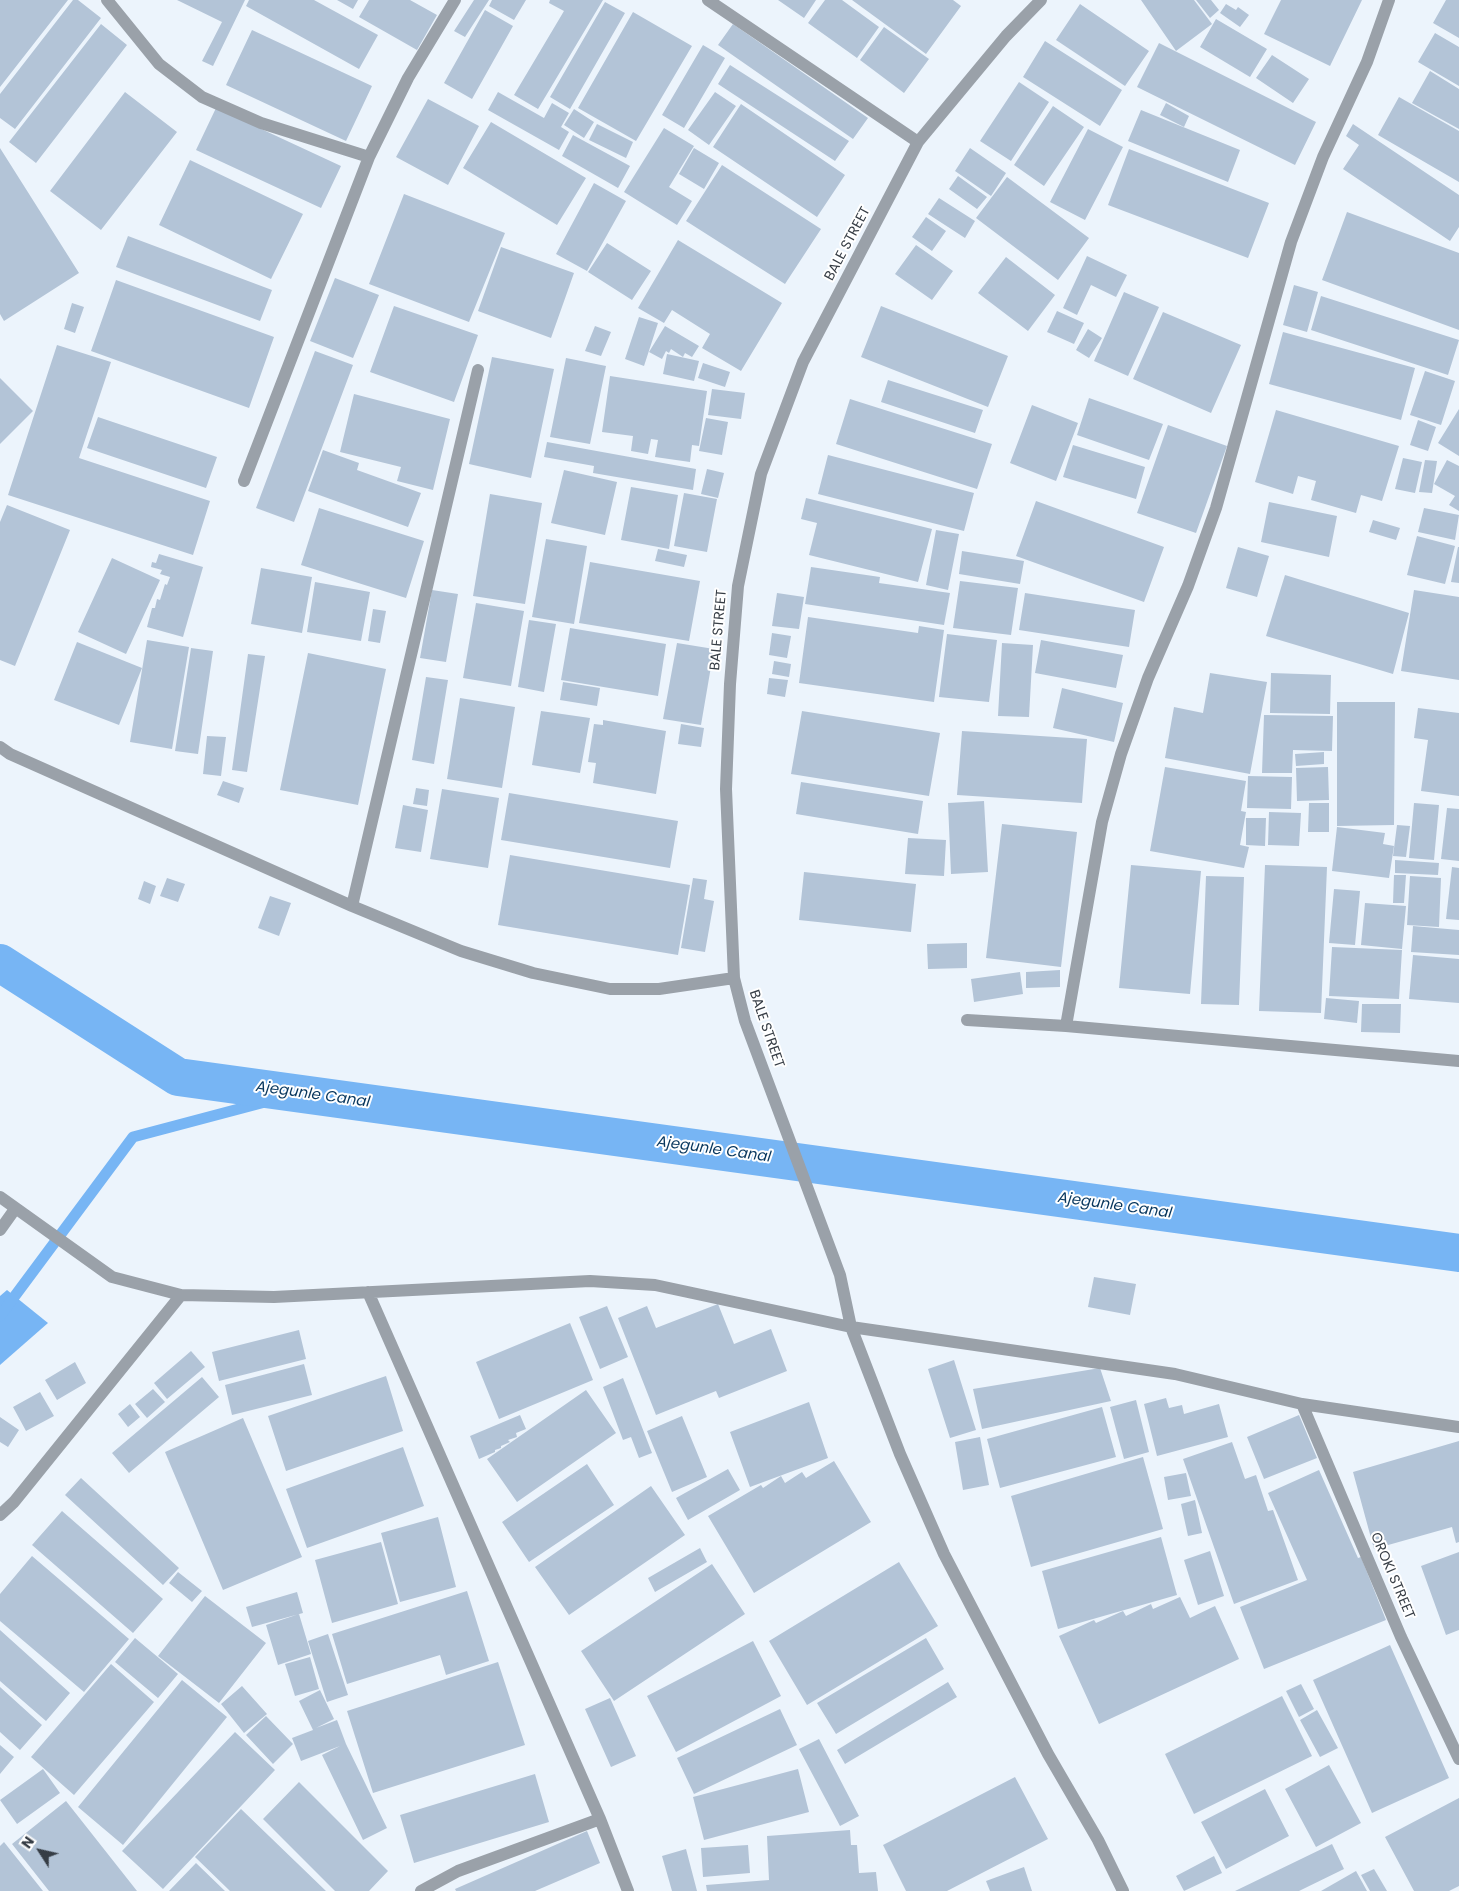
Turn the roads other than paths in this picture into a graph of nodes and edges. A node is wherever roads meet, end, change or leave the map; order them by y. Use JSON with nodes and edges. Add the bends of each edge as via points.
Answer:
{"nodes":[{"id":1,"x":107,"y":0,"type":"edge"},
{"id":2,"x":455,"y":0,"type":"edge"},
{"id":3,"x":708,"y":0,"type":"edge"},
{"id":4,"x":1041,"y":0,"type":"edge"},
{"id":5,"x":1389,"y":0,"type":"edge"},
{"id":6,"x":918,"y":142,"type":"junction"},
{"id":7,"x":369,"y":157,"type":"junction"},
{"id":8,"x":478,"y":370,"type":"dead end"},
{"id":9,"x":244,"y":481,"type":"dead end"},
{"id":10,"x":0,"y":748,"type":"edge"},
{"id":11,"x":352,"y":906,"type":"junction"},
{"id":12,"x":734,"y":978,"type":"junction"},
{"id":13,"x":967,"y":1020,"type":"dead end"},
{"id":14,"x":1066,"y":1026,"type":"junction"},
{"id":15,"x":1459,"y":1061,"type":"edge"},
{"id":16,"x":0,"y":1197,"type":"edge"},
{"id":17,"x":15,"y":1209,"type":"junction"},
{"id":18,"x":0,"y":1230,"type":"edge"},
{"id":19,"x":368,"y":1292,"type":"junction"},
{"id":20,"x":181,"y":1295,"type":"junction"},
{"id":21,"x":850,"y":1327,"type":"junction"},
{"id":22,"x":1302,"y":1404,"type":"junction"},
{"id":23,"x":1459,"y":1426,"type":"edge"},
{"id":24,"x":0,"y":1515,"type":"edge"},
{"id":25,"x":1459,"y":1759,"type":"edge"},
{"id":26,"x":600,"y":1818,"type":"junction"},
{"id":27,"x":421,"y":1891,"type":"edge"},
{"id":28,"x":628,"y":1891,"type":"edge"},
{"id":29,"x":1123,"y":1891,"type":"edge"}],
"edges":[{"from":1,"to":7,"type":"street","via":[[159,64],[202,97],[261,124]]},
{"from":2,"to":7,"type":"street","via":[[408,78]]},
{"from":3,"to":6,"type":"street"},
{"from":4,"to":6,"type":"street","name":"BALE STREET","via":[[1006,36]]},
{"from":5,"to":14,"type":"street","via":[[1291,242],[1216,508],[1121,754],[1102,822]]},
{"from":6,"to":12,"type":"street","name":"BALE STREET","via":[[803,362],[761,474],[738,586],[730,684],[726,789]]},
{"from":7,"to":9,"type":"street"},
{"from":8,"to":11,"type":"street"},
{"from":10,"to":11,"type":"street"},
{"from":11,"to":12,"type":"street","via":[[460,952],[534,973],[610,989],[659,989]]},
{"from":12,"to":21,"type":"street","name":"BALE STREET","via":[[745,1021],[840,1275]]},
{"from":13,"to":14,"type":"street"},
{"from":14,"to":15,"type":"street"},
{"from":16,"to":17,"type":"street"},
{"from":17,"to":18,"type":"street"},
{"from":17,"to":20,"type":"street","via":[[112,1277]]},
{"from":19,"to":20,"type":"street","via":[[274,1297]]},
{"from":19,"to":21,"type":"street","via":[[590,1280],[655,1285]]},
{"from":19,"to":26,"type":"street"},
{"from":20,"to":24,"type":"street","via":[[14,1502]]},
{"from":21,"to":22,"type":"street","via":[[1174,1374]]},
{"from":21,"to":29,"type":"street","name":"BALE STREET","via":[[944,1554]]},
{"from":22,"to":23,"type":"street"},
{"from":22,"to":25,"type":"street","name":"OROKI STREET","via":[[1402,1637]]},
{"from":26,"to":27,"type":"street","via":[[458,1872]]},
{"from":26,"to":28,"type":"street"}]}
